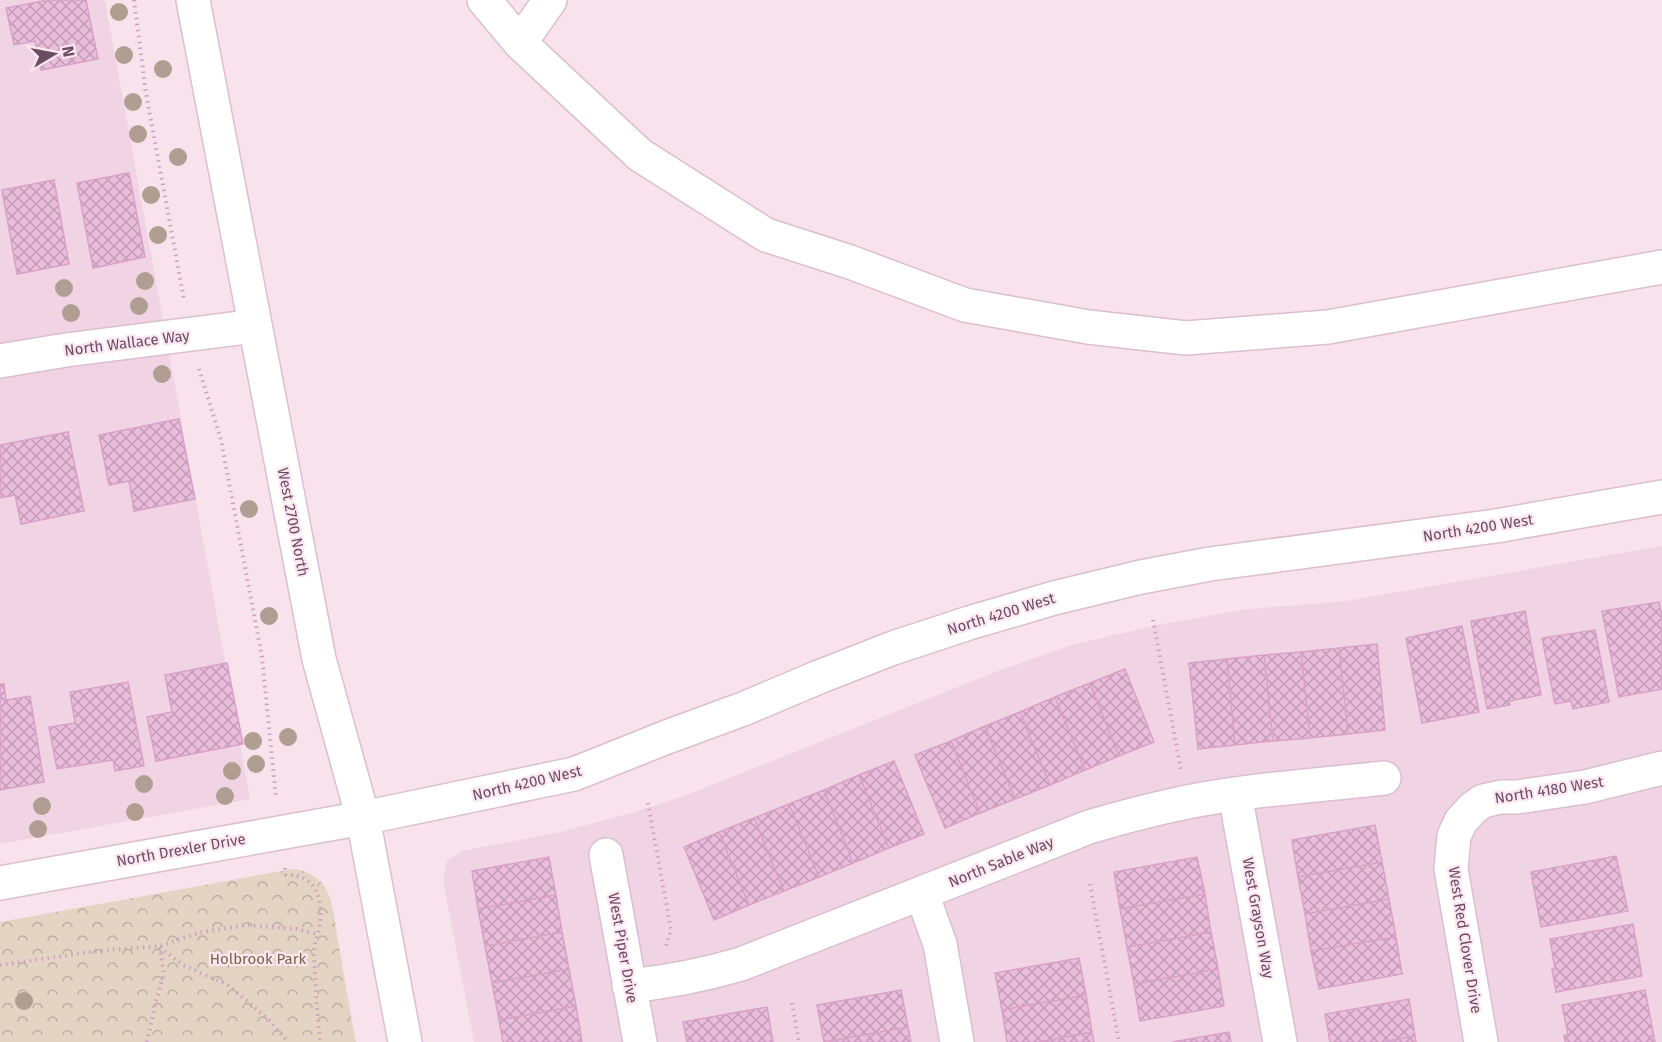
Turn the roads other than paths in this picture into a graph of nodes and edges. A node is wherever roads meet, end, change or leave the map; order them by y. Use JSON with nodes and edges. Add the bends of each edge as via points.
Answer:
{"nodes":[{"id":1,"x":193,"y":0,"type":"edge"},
{"id":2,"x":484,"y":0,"type":"edge"},
{"id":3,"x":550,"y":0,"type":"edge"},
{"id":4,"x":520,"y":43,"type":"junction"},
{"id":5,"x":1662,"y":267,"type":"edge"},
{"id":6,"x":255,"y":326,"type":"junction"},
{"id":7,"x":0,"y":361,"type":"edge"},
{"id":8,"x":1662,"y":497,"type":"edge"},
{"id":9,"x":1662,"y":768,"type":"edge"},
{"id":10,"x":1384,"y":778,"type":"dead end"},
{"id":11,"x":1235,"y":794,"type":"junction"},
{"id":12,"x":1473,"y":808,"type":"joint"},
{"id":13,"x":363,"y":818,"type":"junction"},
{"id":14,"x":606,"y":855,"type":"dead end"},
{"id":15,"x":0,"y":883,"type":"edge"},
{"id":16,"x":922,"y":894,"type":"junction"},
{"id":17,"x":629,"y":986,"type":"junction"},
{"id":18,"x":405,"y":1042,"type":"edge"},
{"id":19,"x":639,"y":1042,"type":"edge"},
{"id":20,"x":957,"y":1042,"type":"edge"},
{"id":21,"x":1280,"y":1042,"type":"edge"},
{"id":22,"x":1481,"y":1042,"type":"edge"}],
"edges":[{"from":1,"to":6,"type":"street","name":"West 2700 North"},
{"from":2,"to":4,"type":"street"},
{"from":3,"to":4,"type":"street"},
{"from":4,"to":5,"type":"street","via":[[640,155],[766,235],[965,305],[1088,327],[1186,338],[1328,327]]},
{"from":6,"to":7,"type":"street","name":"North Wallace Way"},
{"from":6,"to":13,"type":"street","name":"West 2700 North","via":[[319,659]]},
{"from":8,"to":13,"type":"street","name":"North 4200 West","via":[[1496,526],[1210,564],[1054,598],[893,648],[574,774]]},
{"from":9,"to":12,"type":"street","name":"North 4180 West","via":[[1585,787],[1501,797]]},
{"from":10,"to":11,"type":"street","name":"North Sable Way"},
{"from":11,"to":16,"type":"street","name":"North Sable Way","via":[[1170,805],[1089,827]]},
{"from":11,"to":21,"type":"street","name":"West Grayson Way"},
{"from":12,"to":22,"type":"street","name":"West Red Clover Drive","via":[[1454,836],[1451,869]]},
{"from":13,"to":15,"type":"street","name":"North Drexler Drive"},
{"from":13,"to":18,"type":"street","name":"West 2700 North"},
{"from":14,"to":17,"type":"street","name":"West Piper Drive"},
{"from":16,"to":17,"type":"street","name":"North Sable Way","via":[[741,964],[709,974]]},
{"from":16,"to":20,"type":"street","via":[[940,944]]},
{"from":17,"to":19,"type":"street","name":"West Piper Drive"}]}
